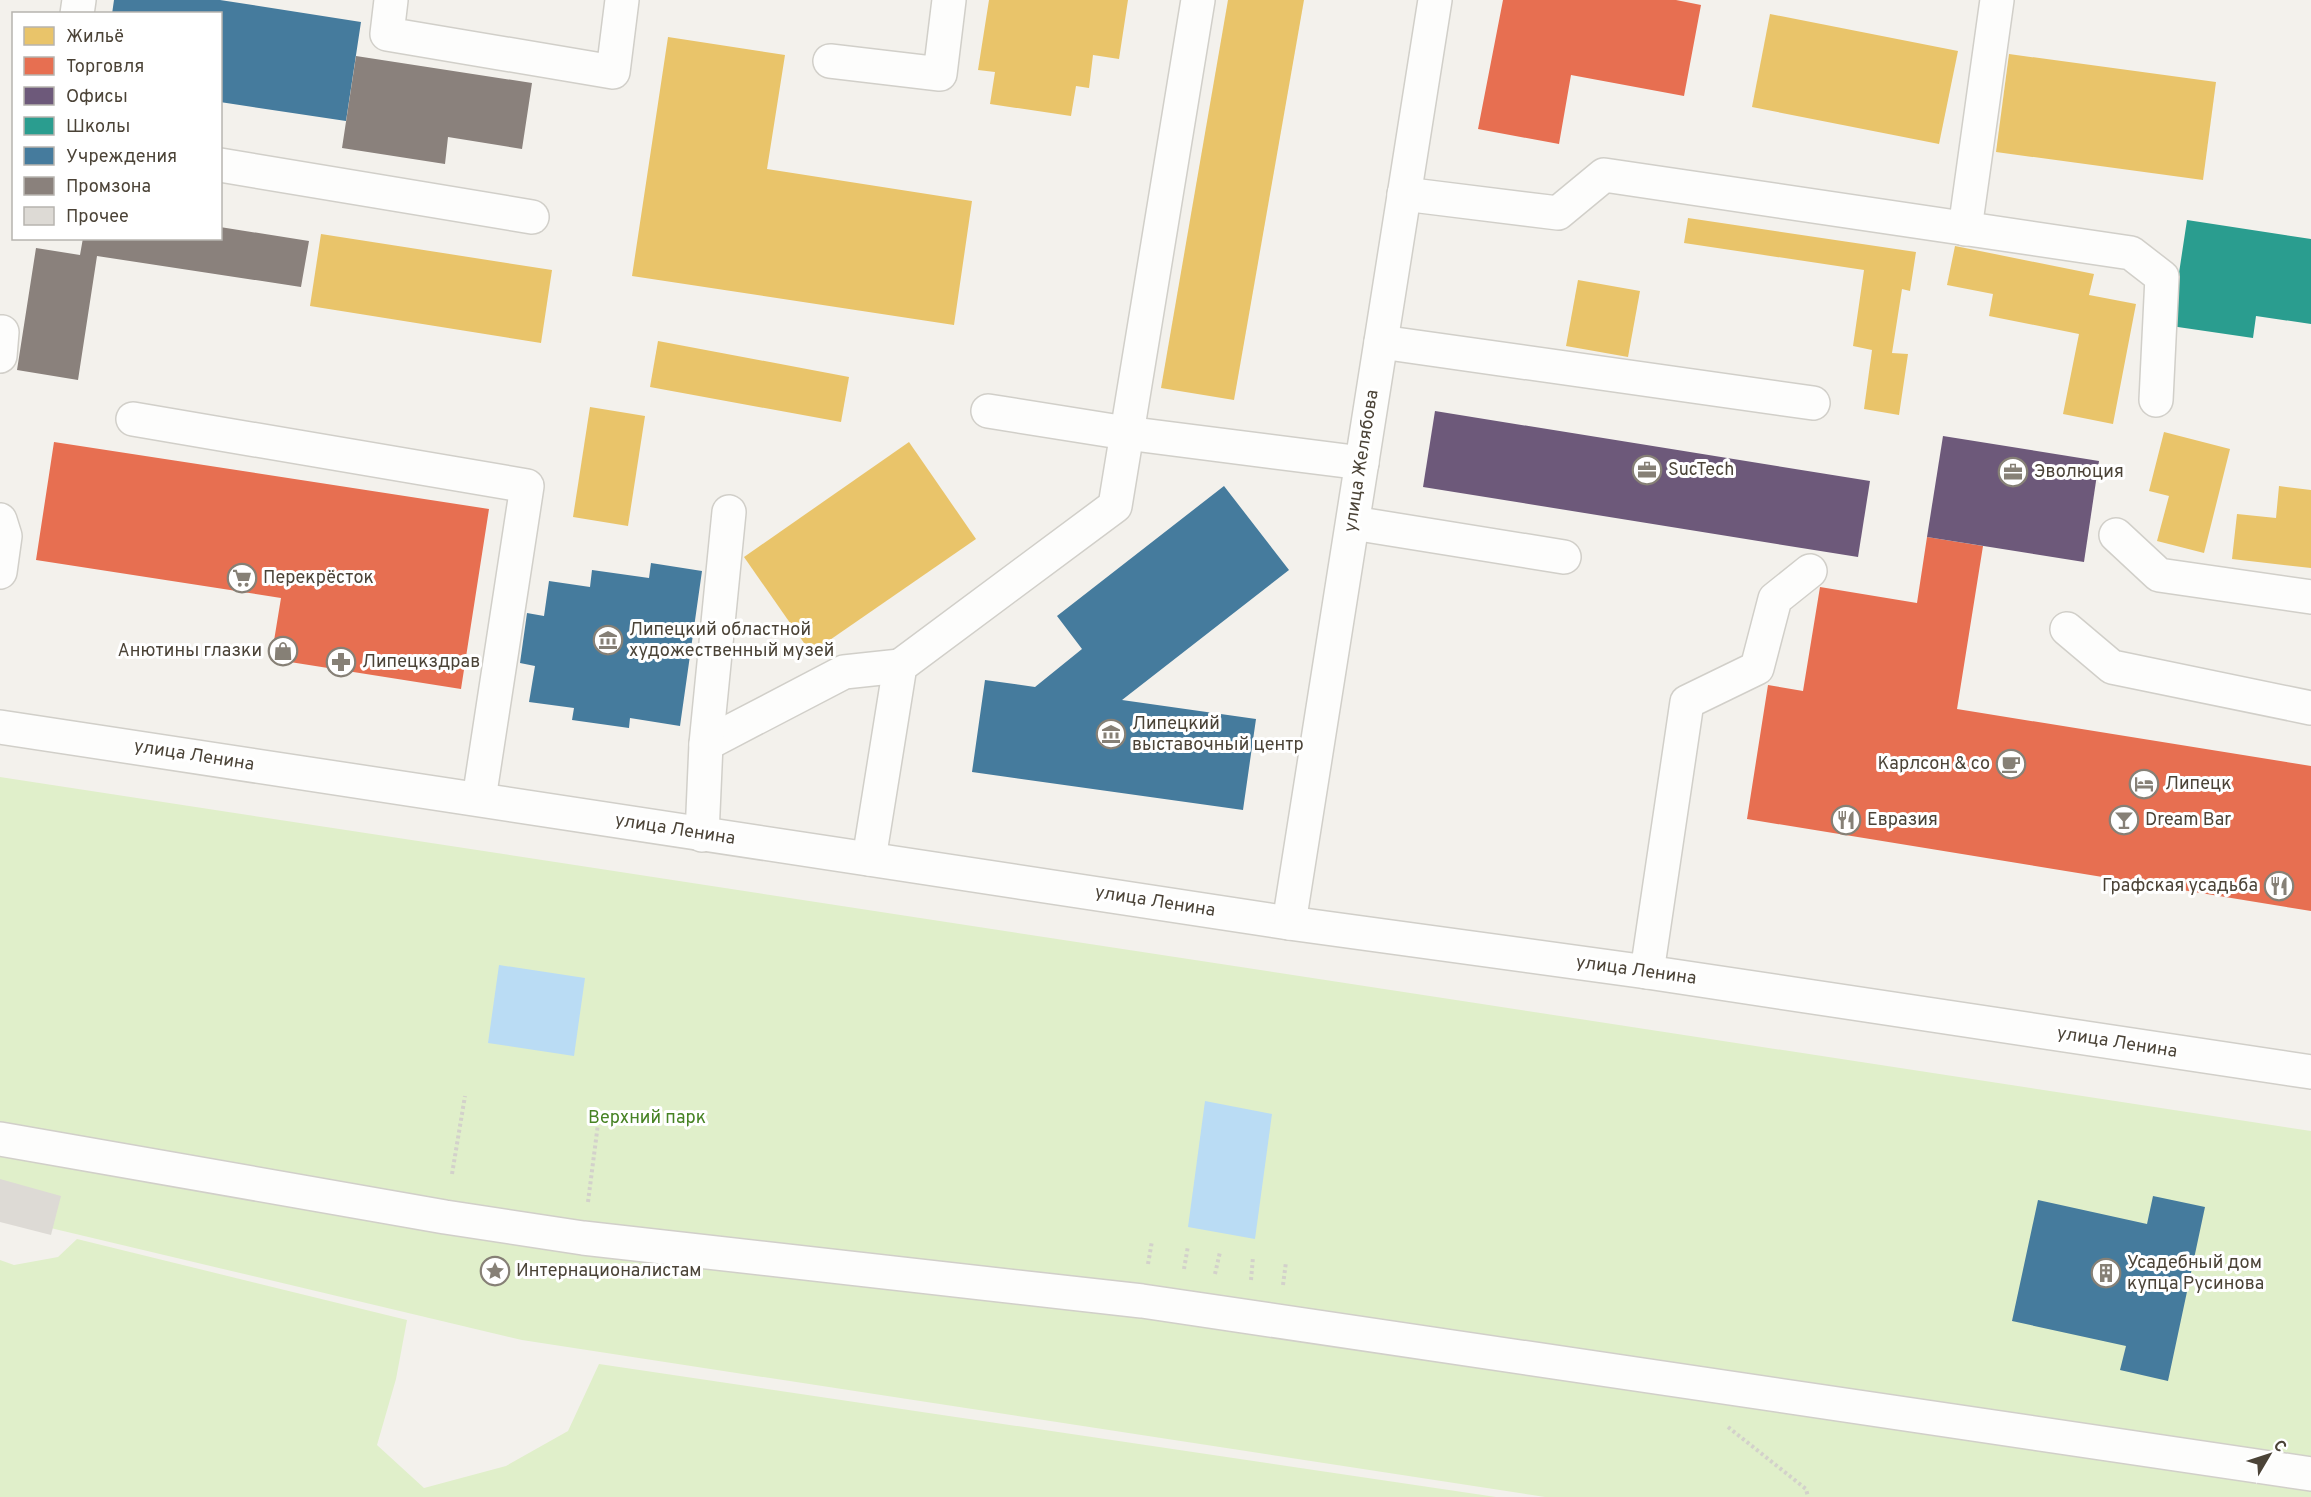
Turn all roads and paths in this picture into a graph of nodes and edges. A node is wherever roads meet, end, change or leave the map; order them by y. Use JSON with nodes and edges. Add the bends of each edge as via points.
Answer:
{"nodes":[{"id":1,"x":391,"y":0,"type":"edge"},
{"id":2,"x":622,"y":0,"type":"edge"},
{"id":3,"x":949,"y":0,"type":"edge"},
{"id":4,"x":1198,"y":0,"type":"edge"},
{"id":5,"x":1435,"y":0,"type":"edge"},
{"id":6,"x":1997,"y":0,"type":"edge"},
{"id":7,"x":830,"y":61,"type":"dead end"},
{"id":8,"x":222,"y":165,"type":"edge"},
{"id":9,"x":1404,"y":194,"type":"junction"},
{"id":10,"x":532,"y":217,"type":"dead end"},
{"id":11,"x":1965,"y":229,"type":"junction"},
{"id":12,"x":1381,"y":342,"type":"junction"},
{"id":13,"x":2156,"y":400,"type":"dead end"},
{"id":14,"x":1813,"y":403,"type":"dead end"},
{"id":15,"x":988,"y":411,"type":"dead end"},
{"id":16,"x":133,"y":419,"type":"dead end"},
{"id":17,"x":1126,"y":433,"type":"junction"},
{"id":18,"x":1362,"y":463,"type":"junction"},
{"id":19,"x":729,"y":512,"type":"dead end"},
{"id":20,"x":0,"y":520,"type":"edge"},
{"id":21,"x":1353,"y":523,"type":"junction"},
{"id":22,"x":2116,"y":535,"type":"dead end"},
{"id":23,"x":1564,"y":557,"type":"dead end"},
{"id":24,"x":1810,"y":571,"type":"dead end"},
{"id":25,"x":0,"y":572,"type":"edge"},
{"id":26,"x":2311,"y":597,"type":"edge"},
{"id":27,"x":2067,"y":628,"type":"dead end"},
{"id":28,"x":900,"y":666,"type":"junction"},
{"id":29,"x":2311,"y":708,"type":"edge"},
{"id":30,"x":0,"y":727,"type":"edge"},
{"id":31,"x":706,"y":744,"type":"junction"},
{"id":32,"x":479,"y":799,"type":"junction"},
{"id":33,"x":702,"y":835,"type":"junction"},
{"id":34,"x":869,"y":859,"type":"junction"},
{"id":35,"x":1289,"y":923,"type":"junction"},
{"id":36,"x":1647,"y":972,"type":"junction"},
{"id":37,"x":2311,"y":1072,"type":"edge"},
{"id":38,"x":465,"y":1096,"type":"dead end"},
{"id":39,"x":599,"y":1116,"type":"dead end"},
{"id":40,"x":0,"y":1139,"type":"edge"},
{"id":41,"x":452,"y":1174,"type":"dead end"},
{"id":42,"x":588,"y":1206,"type":"dead end"},
{"id":43,"x":1723,"y":1423,"type":"dead end"},
{"id":44,"x":2311,"y":1474,"type":"edge"},
{"id":45,"x":1808,"y":1497,"type":"edge"}],
"edges":[{"from":1,"to":2,"type":"street","via":[[387,34],[613,72]]},
{"from":3,"to":7,"type":"street","via":[[940,74]]},
{"from":4,"to":17,"type":"street"},
{"from":5,"to":9,"type":"street","name":"улица Желябова"},
{"from":6,"to":11,"type":"street"},
{"from":8,"to":10,"type":"street"},
{"from":9,"to":11,"type":"street","via":[[1558,213],[1604,176]]},
{"from":9,"to":12,"type":"street","name":"улица Желябова"},
{"from":11,"to":13,"type":"street","via":[[2131,254],[2162,277]]},
{"from":12,"to":14,"type":"street"},
{"from":12,"to":18,"type":"street","name":"улица Желябова"},
{"from":15,"to":17,"type":"street"},
{"from":16,"to":32,"type":"street","via":[[527,486]]},
{"from":17,"to":18,"type":"street"},
{"from":17,"to":28,"type":"street","via":[[1115,506]]},
{"from":18,"to":21,"type":"street","name":"улица Желябова"},
{"from":19,"to":31,"type":"street"},
{"from":20,"to":25,"type":"street","via":[[5,536]]},
{"from":21,"to":23,"type":"street"},
{"from":21,"to":35,"type":"street","name":"улица Желябова"},
{"from":22,"to":26,"type":"street","via":[[2159,575]]},
{"from":24,"to":36,"type":"street","via":[[1775,599],[1757,668],[1687,702]]},
{"from":27,"to":29,"type":"street","via":[[2112,667]]},
{"from":28,"to":31,"type":"street","via":[[844,672]]},
{"from":28,"to":34,"type":"street"},
{"from":30,"to":32,"type":"street","name":"улица Ленина"},
{"from":31,"to":33,"type":"street"},
{"from":32,"to":33,"type":"street","name":"улица Ленина"},
{"from":33,"to":34,"type":"street","name":"улица Ленина"},
{"from":34,"to":35,"type":"street","name":"улица Ленина"},
{"from":35,"to":36,"type":"street","name":"улица Ленина"},
{"from":36,"to":37,"type":"street","name":"улица Ленина"},
{"from":38,"to":41,"type":"path"},
{"from":39,"to":42,"type":"path"},
{"from":40,"to":44,"type":"street","via":[[584,1238],[1142,1301]]},
{"from":43,"to":45,"type":"path","via":[[1806,1489]]}]}
